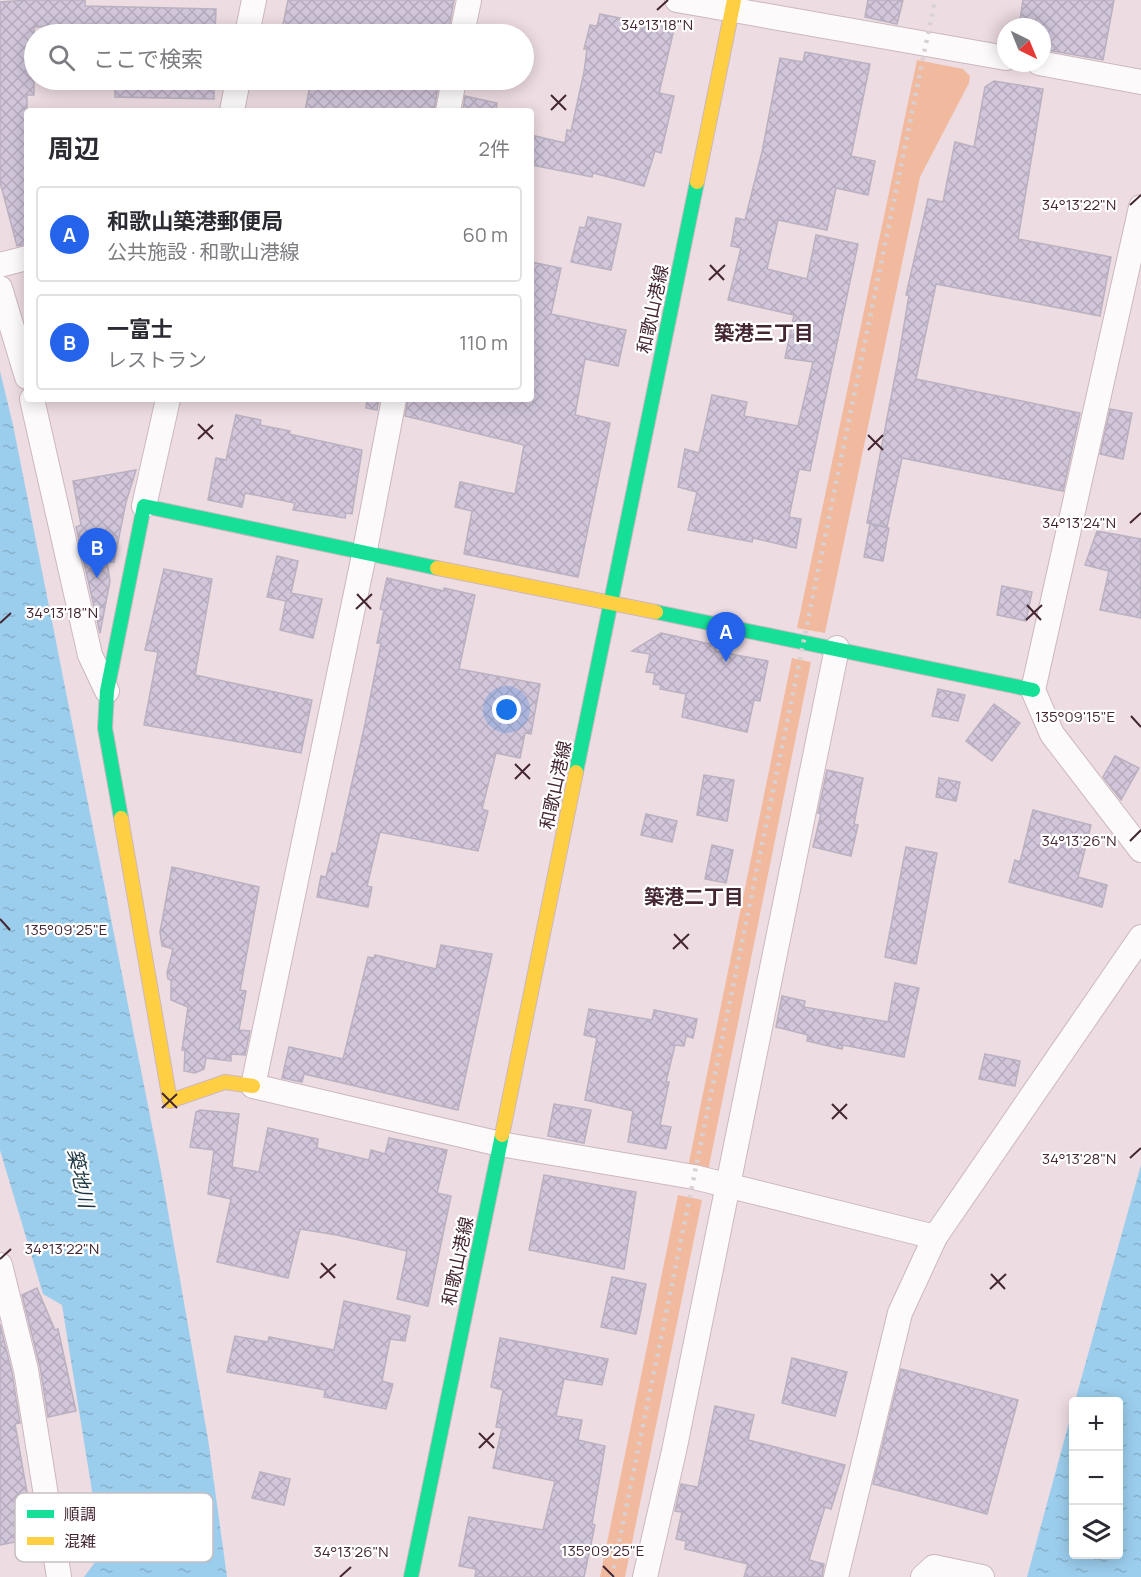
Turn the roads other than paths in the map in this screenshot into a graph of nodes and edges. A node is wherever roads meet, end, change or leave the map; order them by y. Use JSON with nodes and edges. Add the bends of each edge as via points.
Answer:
{"nodes":[{"id":1,"x":254,"y":0,"type":"edge"},
{"id":2,"x":469,"y":0,"type":"edge"},
{"id":3,"x":677,"y":0,"type":"edge"},
{"id":4,"x":732,"y":6,"type":"edge"},
{"id":5,"x":249,"y":24,"type":"edge"},
{"id":6,"x":464,"y":24,"type":"edge"},
{"id":7,"x":997,"y":55,"type":"edge"},
{"id":8,"x":1051,"y":65,"type":"edge"},
{"id":9,"x":1141,"y":82,"type":"edge"},
{"id":10,"x":236,"y":90,"type":"edge"},
{"id":11,"x":452,"y":90,"type":"edge"},
{"id":12,"x":233,"y":108,"type":"edge"},
{"id":13,"x":449,"y":108,"type":"edge"},
{"id":14,"x":1141,"y":207,"type":"edge"},
{"id":15,"x":24,"y":259,"type":"edge"},
{"id":16,"x":0,"y":265,"type":"edge"},
{"id":17,"x":0,"y":288,"type":"edge"},
{"id":18,"x":24,"y":367,"type":"edge"},
{"id":19,"x":33,"y":402,"type":"edge"},
{"id":20,"x":167,"y":402,"type":"edge"},
{"id":21,"x":393,"y":402,"type":"edge"},
{"id":22,"x":144,"y":506,"type":"junction"},
{"id":23,"x":364,"y":555,"type":"junction"},
{"id":24,"x":611,"y":602,"type":"junction"},
{"id":25,"x":837,"y":648,"type":"junction"},
{"id":26,"x":1033,"y":690,"type":"junction"},
{"id":27,"x":106,"y":691,"type":"junction"},
{"id":28,"x":1141,"y":850,"type":"edge"},
{"id":29,"x":1141,"y":937,"type":"edge"},
{"id":30,"x":253,"y":1086,"type":"junction"},
{"id":31,"x":500,"y":1144,"type":"junction"},
{"id":32,"x":727,"y":1185,"type":"junction"},
{"id":33,"x":935,"y":1237,"type":"junction"},
{"id":34,"x":0,"y":1265,"type":"edge"},
{"id":35,"x":46,"y":1493,"type":"edge"},
{"id":36,"x":57,"y":1562,"type":"edge"},
{"id":37,"x":59,"y":1577,"type":"edge"},
{"id":38,"x":411,"y":1577,"type":"edge"},
{"id":39,"x":645,"y":1577,"type":"edge"},
{"id":40,"x":836,"y":1577,"type":"edge"},
{"id":41,"x":923,"y":1577,"type":"edge"},
{"id":42,"x":982,"y":1577,"type":"edge"}],
"edges":[{"from":1,"to":5,"type":"street"},
{"from":2,"to":6,"type":"street"},
{"from":3,"to":4,"type":"street"},
{"from":4,"to":7,"type":"street"},
{"from":4,"to":24,"type":"street","name":"和歌山港線"},
{"from":8,"to":9,"type":"street"},
{"from":10,"to":12,"type":"street"},
{"from":11,"to":13,"type":"street"},
{"from":14,"to":26,"type":"street"},
{"from":15,"to":16,"type":"street"},
{"from":17,"to":18,"type":"street"},
{"from":19,"to":27,"type":"street","via":[[90,655]]},
{"from":20,"to":22,"type":"street"},
{"from":21,"to":23,"type":"street"},
{"from":22,"to":23,"type":"street"},
{"from":22,"to":27,"type":"street"},
{"from":23,"to":24,"type":"street"},
{"from":23,"to":30,"type":"street"},
{"from":24,"to":25,"type":"street"},
{"from":24,"to":31,"type":"street","name":"和歌山港線"},
{"from":25,"to":26,"type":"street"},
{"from":25,"to":32,"type":"street"},
{"from":26,"to":28,"type":"street","via":[[1052,734]]},
{"from":27,"to":30,"type":"street","via":[[105,728],[170,1101],[225,1082]]},
{"from":29,"to":33,"type":"street"},
{"from":30,"to":31,"type":"street"},
{"from":31,"to":32,"type":"street"},
{"from":31,"to":38,"type":"street","name":"和歌山港線"},
{"from":32,"to":33,"type":"street"},
{"from":32,"to":39,"type":"street"},
{"from":33,"to":40,"type":"street","via":[[900,1313]]},
{"from":34,"to":35,"type":"street","via":[[26,1370]]},
{"from":36,"to":37,"type":"street"},
{"from":41,"to":42,"type":"street","via":[[934,1567]]}]}
